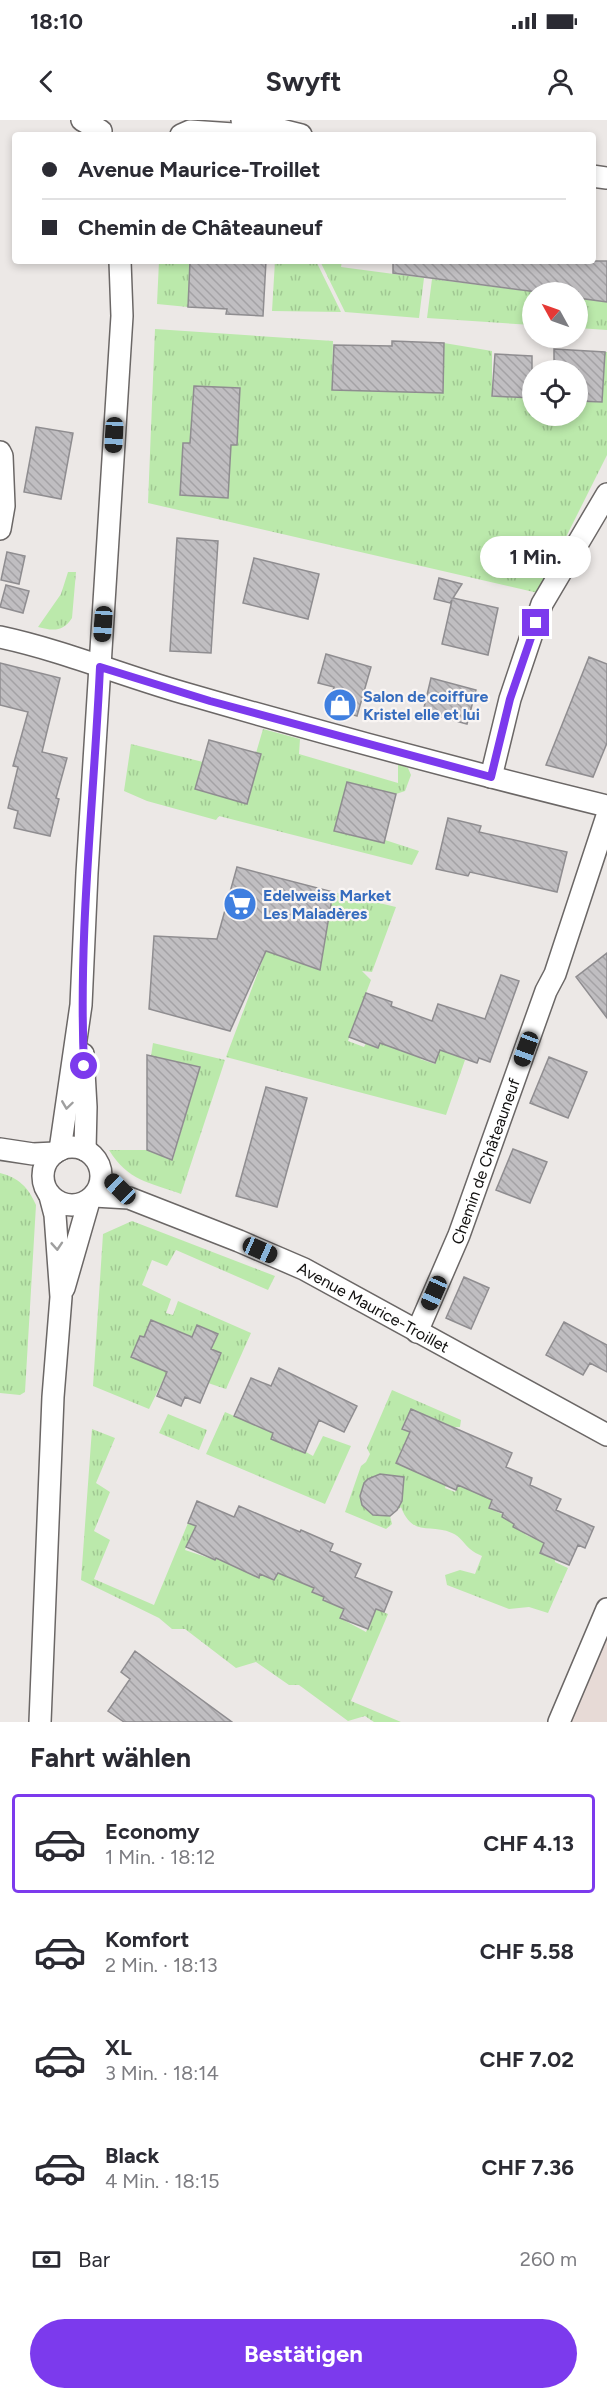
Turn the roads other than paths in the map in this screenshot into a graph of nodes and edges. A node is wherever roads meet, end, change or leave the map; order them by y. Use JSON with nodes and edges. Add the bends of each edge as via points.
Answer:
{"nodes":[{"id":1,"x":82,"y":120,"type":"edge"},
{"id":2,"x":242,"y":120,"type":"edge"},
{"id":3,"x":101,"y":129,"type":"edge"},
{"id":4,"x":188,"y":132,"type":"edge"},
{"id":5,"x":204,"y":132,"type":"edge"},
{"id":6,"x":289,"y":132,"type":"edge"},
{"id":7,"x":120,"y":264,"type":"edge"},
{"id":8,"x":130,"y":264,"type":"edge"},
{"id":9,"x":122,"y":316,"type":"junction"},
{"id":10,"x":0,"y":452,"type":"edge"},
{"id":11,"x":607,"y":494,"type":"edge"},
{"id":12,"x":0,"y":529,"type":"edge"},
{"id":13,"x":0,"y":636,"type":"edge"},
{"id":14,"x":100,"y":667,"type":"junction"},
{"id":15,"x":491,"y":777,"type":"junction"},
{"id":16,"x":607,"y":806,"type":"edge"},
{"id":17,"x":607,"y":816,"type":"edge"},
{"id":18,"x":81,"y":1005,"type":"junction"},
{"id":19,"x":2,"y":1149,"type":"edge"},
{"id":20,"x":85,"y":1150,"type":"junction"},
{"id":21,"x":57,"y":1152,"type":"junction"},
{"id":22,"x":101,"y":1171,"type":"junction"},
{"id":23,"x":46,"y":1189,"type":"junction"},
{"id":24,"x":92,"y":1198,"type":"junction"},
{"id":25,"x":129,"y":1198,"type":"junction"},
{"id":26,"x":62,"y":1297,"type":"junction"},
{"id":27,"x":417,"y":1332,"type":"junction"},
{"id":28,"x":607,"y":1435,"type":"edge"},
{"id":29,"x":607,"y":1609,"type":"edge"},
{"id":30,"x":40,"y":1722,"type":"edge"},
{"id":31,"x":559,"y":1722,"type":"edge"}],
"edges":[{"from":1,"to":3,"type":"street"},
{"from":2,"to":6,"type":"street"},
{"from":4,"to":5,"type":"street"},
{"from":7,"to":9,"type":"street"},
{"from":8,"to":9,"type":"street"},
{"from":9,"to":14,"type":"street"},
{"from":10,"to":12,"type":"street","via":[[4,506]]},
{"from":11,"to":15,"type":"street","via":[[542,604],[510,699]]},
{"from":13,"to":14,"type":"street"},
{"from":14,"to":15,"type":"street"},
{"from":14,"to":18,"type":"street"},
{"from":15,"to":16,"type":"street"},
{"from":17,"to":27,"type":"street","name":"Chemin de Châteauneuf","via":[[555,974],[459,1235]]},
{"from":18,"to":20,"type":"street"},
{"from":18,"to":21,"type":"street","one_way":true},
{"from":19,"to":21,"type":"street","via":[[33,1154]]},
{"from":19,"to":23,"type":"street"},
{"from":20,"to":21,"type":"street","via":[[72,1147]]},
{"from":20,"to":22,"type":"street","via":[[95,1158]]},
{"from":21,"to":23,"type":"street","via":[[44,1168]]},
{"from":22,"to":24,"type":"street","via":[[101,1184]]},
{"from":22,"to":25,"type":"street","name":"Avenue Maurice-Troillet"},
{"from":23,"to":24,"type":"street","via":[[55,1201],[69,1206]]},
{"from":23,"to":26,"type":"street","one_way":true,"via":[[55,1215]]},
{"from":24,"to":25,"type":"street","name":"Avenue Maurice-Troillet"},
{"from":24,"to":26,"type":"street"},
{"from":25,"to":27,"type":"street","name":"Avenue Maurice-Troillet","via":[[304,1269]]},
{"from":26,"to":30,"type":"street","via":[[53,1397]]},
{"from":27,"to":28,"type":"street","name":"Avenue Maurice-Troillet"},
{"from":29,"to":31,"type":"street"}]}
